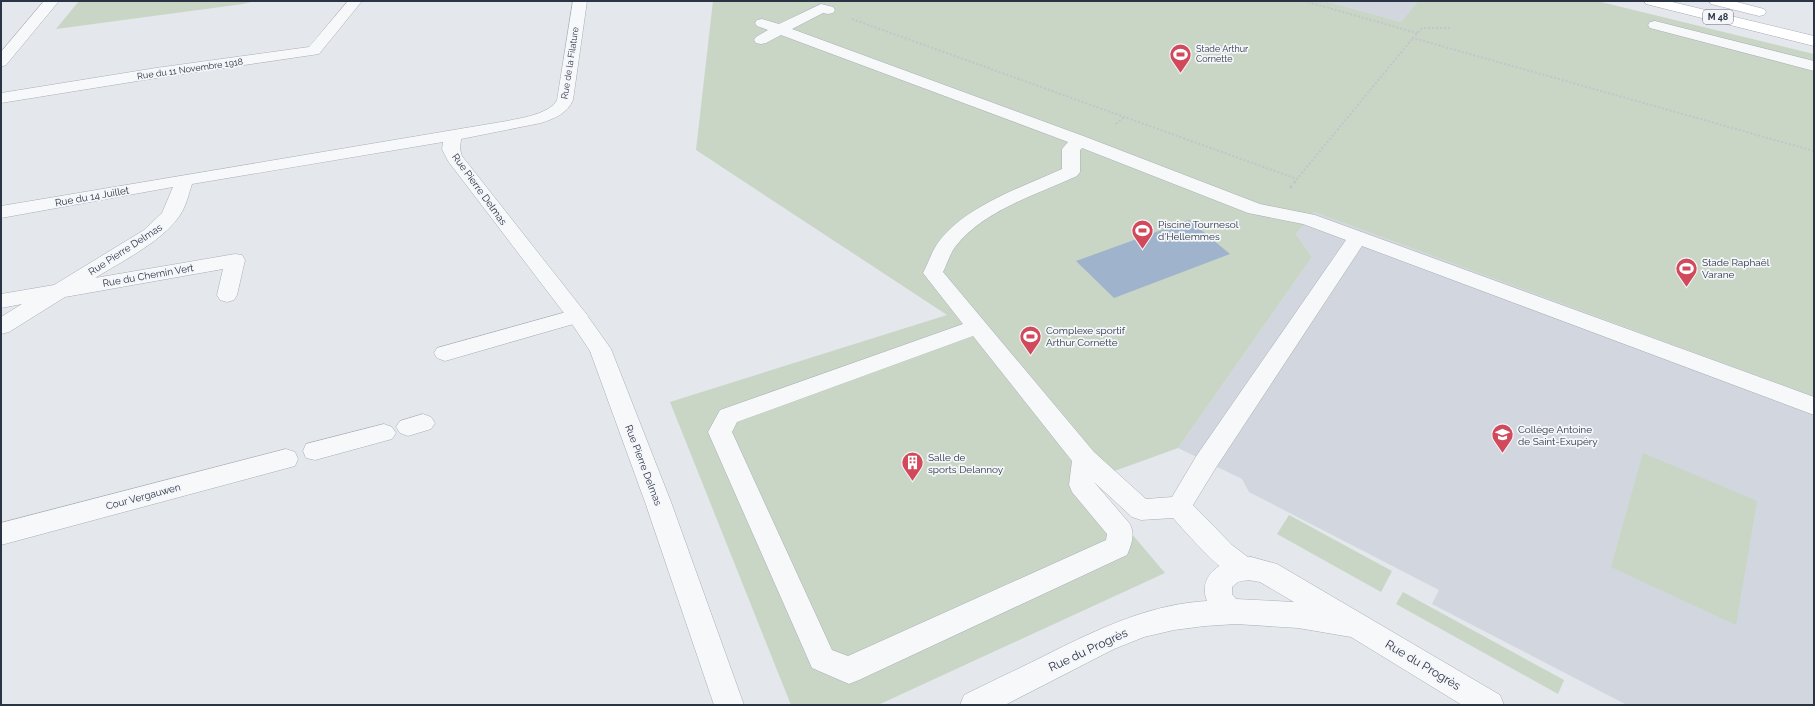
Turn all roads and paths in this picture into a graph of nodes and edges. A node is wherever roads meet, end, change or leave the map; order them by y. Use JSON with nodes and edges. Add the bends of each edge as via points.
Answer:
{"nodes":[{"id":1,"x":52,"y":1,"type":"edge"},
{"id":2,"x":356,"y":1,"type":"edge"},
{"id":3,"x":580,"y":1,"type":"edge"},
{"id":4,"x":1304,"y":1,"type":"edge"},
{"id":5,"x":1651,"y":1,"type":"edge"},
{"id":6,"x":1716,"y":1,"type":"edge"},
{"id":7,"x":828,"y":10,"type":"joint"},
{"id":8,"x":1770,"y":15,"type":"dead end"},
{"id":9,"x":762,"y":23,"type":"dead end"},
{"id":10,"x":1655,"y":25,"type":"dead end"},
{"id":11,"x":1450,"y":28,"type":"dead end"},
{"id":12,"x":782,"y":29,"type":"junction"},
{"id":13,"x":1417,"y":33,"type":"junction"},
{"id":14,"x":1413,"y":38,"type":"junction"},
{"id":15,"x":761,"y":40,"type":"dead end"},
{"id":16,"x":1814,"y":41,"type":"edge"},
{"id":17,"x":1,"y":62,"type":"edge"},
{"id":18,"x":1814,"y":66,"type":"edge"},
{"id":19,"x":1,"y":98,"type":"edge"},
{"id":20,"x":453,"y":135,"type":"junction"},
{"id":21,"x":1080,"y":142,"type":"junction"},
{"id":22,"x":1814,"y":151,"type":"edge"},
{"id":23,"x":184,"y":180,"type":"junction"},
{"id":24,"x":1,"y":212,"type":"edge"},
{"id":25,"x":1358,"y":238,"type":"junction"},
{"id":26,"x":60,"y":290,"type":"junction"},
{"id":27,"x":227,"y":295,"type":"dead end"},
{"id":28,"x":1,"y":301,"type":"edge"},
{"id":29,"x":577,"y":316,"type":"junction"},
{"id":30,"x":1,"y":327,"type":"edge"},
{"id":31,"x":976,"y":327,"type":"junction"},
{"id":32,"x":445,"y":353,"type":"dead end"},
{"id":33,"x":1814,"y":406,"type":"edge"},
{"id":34,"x":384,"y":433,"type":"dead end"},
{"id":35,"x":315,"y":451,"type":"dead end"},
{"id":36,"x":286,"y":459,"type":"dead end"},
{"id":37,"x":1085,"y":459,"type":"junction"},
{"id":38,"x":1179,"y":507,"type":"junction"},
{"id":39,"x":1,"y":534,"type":"edge"},
{"id":40,"x":1244,"y":569,"type":"junction"},
{"id":41,"x":1232,"y":613,"type":"junction"},
{"id":42,"x":1357,"y":626,"type":"junction"},
{"id":43,"x":729,"y":705,"type":"edge"},
{"id":44,"x":975,"y":705,"type":"edge"},
{"id":45,"x":1489,"y":705,"type":"edge"}],
"edges":[{"from":1,"to":17,"type":"street"},
{"from":2,"to":19,"type":"street","name":"Rue du 11 Novembre 1918","via":[[314,51]]},
{"from":3,"to":20,"type":"street","name":"Rue de la Filature","via":[[563,106],[555,112],[530,121]]},
{"from":4,"to":13,"type":"path"},
{"from":5,"to":16,"type":"main road","number":"M 48"},
{"from":6,"to":8,"type":"main road","number":"M 48"},
{"from":7,"to":12,"type":"street","via":[[821,8]]},
{"from":7,"to":14,"type":"path","via":[[1298,179]]},
{"from":9,"to":12,"type":"street"},
{"from":10,"to":18,"type":"street"},
{"from":11,"to":13,"type":"path","via":[[1422,28]]},
{"from":12,"to":15,"type":"street"},
{"from":12,"to":21,"type":"street"},
{"from":13,"to":14,"type":"path"},
{"from":14,"to":22,"type":"path"},
{"from":20,"to":23,"type":"street"},
{"from":20,"to":29,"type":"street","name":"Rue Pierre Delmas","via":[[451,149],[454,157]]},
{"from":21,"to":25,"type":"street","via":[[1255,209],[1308,219]]},
{"from":21,"to":31,"type":"street","via":[[1071,149],[1071,172],[998,205],[973,221],[948,244],[933,273]]},
{"from":23,"to":24,"type":"street","name":"Rue du 14 Juillet"},
{"from":23,"to":26,"type":"street","name":"Rue Pierre Delmas","via":[[172,214],[165,224]]},
{"from":25,"to":33,"type":"street"},
{"from":25,"to":38,"type":"street","via":[[1206,462]]},
{"from":26,"to":27,"type":"street","name":"Rue du Chemin Vert","via":[[235,260]]},
{"from":26,"to":28,"type":"street","name":"Rue du Chemin Vert"},
{"from":26,"to":30,"type":"street","name":"Rue Pierre Delmas"},
{"from":29,"to":32,"type":"street"},
{"from":29,"to":43,"type":"street","name":"Rue Pierre Delmas","via":[[600,349],[658,502]]},
{"from":31,"to":37,"type":"street"},
{"from":31,"to":37,"type":"street","via":[[728,416],[720,432],[822,659],[848,670],[1118,547],[1120,532],[1081,485]]},
{"from":34,"to":35,"type":"street"},
{"from":36,"to":39,"type":"street","name":"Cour Vergauwen"},
{"from":37,"to":38,"type":"street","via":[[1142,510]]},
{"from":38,"to":40,"type":"street","via":[[1223,553]]},
{"from":40,"to":41,"type":"street","name":"Rue du Progrès","via":[[1224,577],[1217,589],[1223,606]]},
{"from":40,"to":42,"type":"street","name":"Rue du Progrès","via":[[1257,569],[1273,575]]},
{"from":41,"to":42,"type":"street","name":"Rue du Progrès","via":[[1298,615]]},
{"from":41,"to":44,"type":"street","name":"Rue du Progrès","via":[[1182,616],[1116,634]]},
{"from":42,"to":45,"type":"street","name":"Rue du Progrès"}]}
